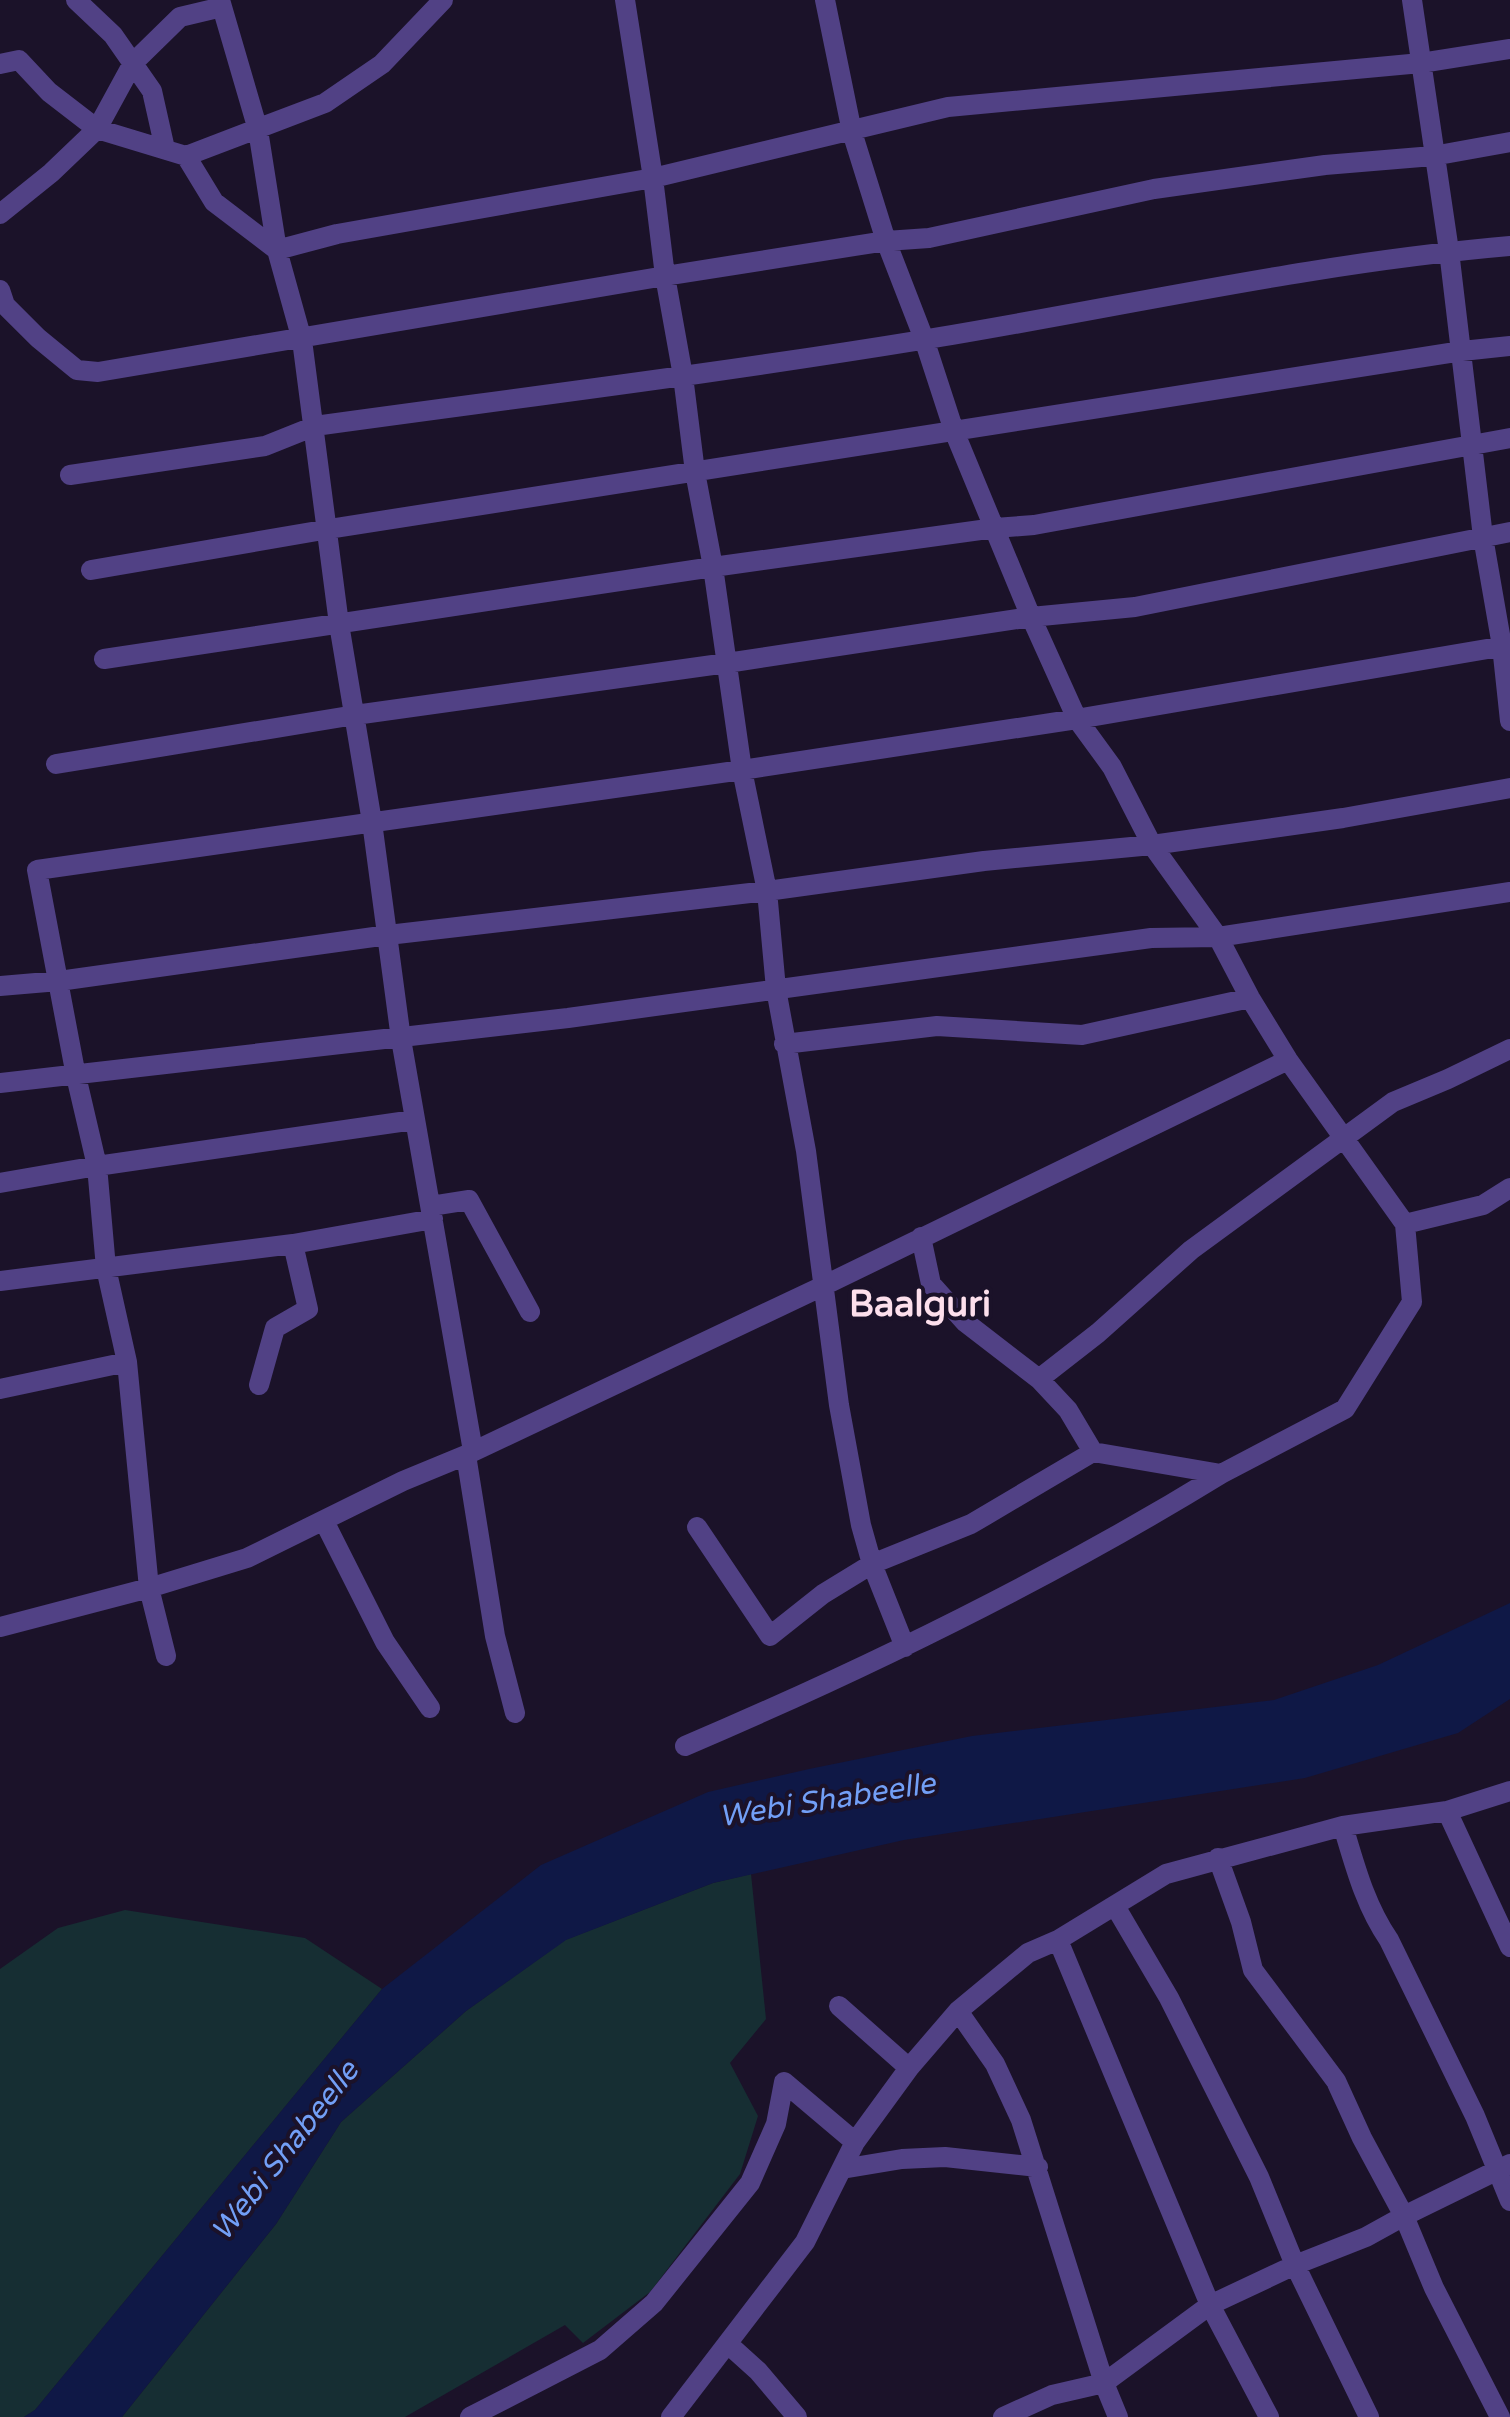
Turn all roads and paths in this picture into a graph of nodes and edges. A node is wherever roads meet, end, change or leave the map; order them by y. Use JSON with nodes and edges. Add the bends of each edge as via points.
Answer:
{"nodes":[{"id":1,"x":76,"y":0,"type":"edge"},
{"id":2,"x":443,"y":0,"type":"edge"},
{"id":3,"x":625,"y":0,"type":"edge"},
{"id":4,"x":825,"y":0,"type":"edge"},
{"id":5,"x":1412,"y":0,"type":"edge"},
{"id":6,"x":221,"y":3,"type":"edge"},
{"id":7,"x":1510,"y":49,"type":"edge"},
{"id":8,"x":133,"y":63,"type":"junction"},
{"id":9,"x":1421,"y":63,"type":"junction"},
{"id":10,"x":0,"y":64,"type":"edge"},
{"id":11,"x":97,"y":129,"type":"junction"},
{"id":12,"x":258,"y":130,"type":"junction"},
{"id":13,"x":852,"y":132,"type":"junction"},
{"id":14,"x":1510,"y":142,"type":"edge"},
{"id":15,"x":165,"y":149,"type":"junction"},
{"id":16,"x":186,"y":156,"type":"junction"},
{"id":17,"x":1433,"y":156,"type":"junction"},
{"id":18,"x":653,"y":178,"type":"junction"},
{"id":19,"x":0,"y":214,"type":"edge"},
{"id":20,"x":886,"y":241,"type":"junction"},
{"id":21,"x":1510,"y":246,"type":"edge"},
{"id":22,"x":277,"y":250,"type":"junction"},
{"id":23,"x":1449,"y":251,"type":"junction"},
{"id":24,"x":665,"y":276,"type":"junction"},
{"id":25,"x":0,"y":290,"type":"edge"},
{"id":26,"x":924,"y":339,"type":"junction"},
{"id":27,"x":302,"y":340,"type":"junction"},
{"id":28,"x":1510,"y":346,"type":"edge"},
{"id":29,"x":1462,"y":351,"type":"junction"},
{"id":30,"x":683,"y":376,"type":"junction"},
{"id":31,"x":315,"y":426,"type":"junction"},
{"id":32,"x":954,"y":431,"type":"junction"},
{"id":33,"x":1510,"y":438,"type":"edge"},
{"id":34,"x":1474,"y":444,"type":"junction"},
{"id":35,"x":695,"y":472,"type":"junction"},
{"id":36,"x":70,"y":475,"type":"dead end"},
{"id":37,"x":995,"y":528,"type":"junction"},
{"id":38,"x":329,"y":529,"type":"junction"},
{"id":39,"x":1510,"y":532,"type":"edge"},
{"id":40,"x":1483,"y":537,"type":"junction"},
{"id":41,"x":713,"y":567,"type":"junction"},
{"id":42,"x":91,"y":570,"type":"dead end"},
{"id":43,"x":1031,"y":617,"type":"junction"},
{"id":44,"x":339,"y":624,"type":"junction"},
{"id":45,"x":1506,"y":645,"type":"edge"},
{"id":46,"x":104,"y":659,"type":"dead end"},
{"id":47,"x":727,"y":663,"type":"junction"},
{"id":48,"x":355,"y":715,"type":"junction"},
{"id":49,"x":1077,"y":719,"type":"junction"},
{"id":50,"x":1510,"y":721,"type":"edge"},
{"id":51,"x":56,"y":764,"type":"dead end"},
{"id":52,"x":742,"y":770,"type":"junction"},
{"id":53,"x":1510,"y":788,"type":"edge"},
{"id":54,"x":372,"y":822,"type":"junction"},
{"id":55,"x":1152,"y":845,"type":"junction"},
{"id":56,"x":767,"y":891,"type":"junction"},
{"id":57,"x":1510,"y":892,"type":"edge"},
{"id":58,"x":388,"y":935,"type":"junction"},
{"id":59,"x":1218,"y":937,"type":"junction"},
{"id":60,"x":59,"y":981,"type":"junction"},
{"id":61,"x":0,"y":986,"type":"edge"},
{"id":62,"x":776,"y":989,"type":"junction"},
{"id":63,"x":1250,"y":998,"type":"junction"},
{"id":64,"x":401,"y":1039,"type":"junction"},
{"id":65,"x":784,"y":1044,"type":"junction"},
{"id":66,"x":1510,"y":1049,"type":"edge"},
{"id":67,"x":1288,"y":1060,"type":"junction"},
{"id":68,"x":76,"y":1076,"type":"junction"},
{"id":69,"x":0,"y":1083,"type":"edge"},
{"id":70,"x":414,"y":1120,"type":"junction"},
{"id":71,"x":1345,"y":1137,"type":"junction"},
{"id":72,"x":97,"y":1166,"type":"junction"},
{"id":73,"x":0,"y":1183,"type":"edge"},
{"id":74,"x":1510,"y":1188,"type":"edge"},
{"id":75,"x":432,"y":1212,"type":"junction"},
{"id":76,"x":1405,"y":1224,"type":"junction"},
{"id":77,"x":921,"y":1237,"type":"junction"},
{"id":78,"x":293,"y":1244,"type":"junction"},
{"id":79,"x":106,"y":1268,"type":"junction"},
{"id":80,"x":0,"y":1281,"type":"edge"},
{"id":81,"x":823,"y":1286,"type":"junction"},
{"id":82,"x":530,"y":1312,"type":"dead end"},
{"id":83,"x":127,"y":1362,"type":"junction"},
{"id":84,"x":1039,"y":1379,"type":"junction"},
{"id":85,"x":259,"y":1385,"type":"dead end"},
{"id":86,"x":0,"y":1389,"type":"edge"},
{"id":87,"x":1093,"y":1452,"type":"junction"},
{"id":88,"x":469,"y":1453,"type":"junction"},
{"id":89,"x":1221,"y":1474,"type":"junction"},
{"id":90,"x":324,"y":1521,"type":"junction"},
{"id":91,"x":697,"y":1527,"type":"dead end"},
{"id":92,"x":872,"y":1564,"type":"junction"},
{"id":93,"x":149,"y":1588,"type":"junction"},
{"id":94,"x":0,"y":1627,"type":"edge"},
{"id":95,"x":905,"y":1647,"type":"junction"},
{"id":96,"x":166,"y":1656,"type":"dead end"},
{"id":97,"x":430,"y":1708,"type":"dead end"},
{"id":98,"x":515,"y":1713,"type":"dead end"},
{"id":99,"x":685,"y":1746,"type":"dead end"},
{"id":100,"x":1510,"y":1791,"type":"edge"},
{"id":101,"x":1447,"y":1811,"type":"junction"},
{"id":102,"x":1343,"y":1826,"type":"junction"},
{"id":103,"x":1218,"y":1858,"type":"junction"},
{"id":104,"x":1115,"y":1906,"type":"junction"},
{"id":105,"x":1058,"y":1940,"type":"junction"},
{"id":106,"x":1510,"y":1947,"type":"edge"},
{"id":107,"x":839,"y":2006,"type":"dead end"},
{"id":108,"x":958,"y":2011,"type":"junction"},
{"id":109,"x":909,"y":2068,"type":"junction"},
{"id":110,"x":855,"y":2142,"type":"junction"},
{"id":111,"x":1038,"y":2167,"type":"junction"},
{"id":112,"x":1503,"y":2167,"type":"edge"},
{"id":113,"x":842,"y":2169,"type":"junction"},
{"id":114,"x":1510,"y":2201,"type":"edge"},
{"id":115,"x":1404,"y":2216,"type":"junction"},
{"id":116,"x":1295,"y":2265,"type":"junction"},
{"id":117,"x":1210,"y":2305,"type":"junction"},
{"id":118,"x":728,"y":2344,"type":"junction"},
{"id":119,"x":1104,"y":2383,"type":"junction"},
{"id":120,"x":470,"y":2417,"type":"edge"},
{"id":121,"x":671,"y":2417,"type":"edge"},
{"id":122,"x":797,"y":2417,"type":"edge"},
{"id":123,"x":1003,"y":2417,"type":"edge"},
{"id":124,"x":1118,"y":2417,"type":"edge"},
{"id":125,"x":1269,"y":2417,"type":"edge"},
{"id":126,"x":1369,"y":2417,"type":"edge"},
{"id":127,"x":1500,"y":2417,"type":"edge"}],
"edges":[{"from":1,"to":8,"type":"street"},
{"from":2,"to":12,"type":"street","via":[[382,64],[325,103]]},
{"from":3,"to":18,"type":"street"},
{"from":4,"to":13,"type":"street"},
{"from":5,"to":9,"type":"street"},
{"from":6,"to":8,"type":"street","via":[[180,17]]},
{"from":6,"to":12,"type":"street"},
{"from":7,"to":9,"type":"street"},
{"from":8,"to":11,"type":"street"},
{"from":8,"to":15,"type":"street","via":[[152,91]]},
{"from":9,"to":13,"type":"street","via":[[948,107]]},
{"from":9,"to":17,"type":"street"},
{"from":10,"to":11,"type":"street","via":[[19,60],[49,92]]},
{"from":11,"to":15,"type":"street"},
{"from":11,"to":19,"type":"street"},
{"from":12,"to":16,"type":"street"},
{"from":12,"to":22,"type":"street"},
{"from":13,"to":18,"type":"street"},
{"from":13,"to":20,"type":"street"},
{"from":14,"to":17,"type":"street"},
{"from":15,"to":16,"type":"street"},
{"from":16,"to":22,"type":"street","via":[[214,202]]},
{"from":17,"to":20,"type":"street","via":[[1154,189],[929,238]]},
{"from":17,"to":23,"type":"street"},
{"from":18,"to":22,"type":"street","via":[[337,234]]},
{"from":18,"to":24,"type":"street"},
{"from":20,"to":24,"type":"street"},
{"from":20,"to":26,"type":"street"},
{"from":21,"to":23,"type":"street"},
{"from":22,"to":27,"type":"street"},
{"from":23,"to":26,"type":"street"},
{"from":23,"to":29,"type":"street"},
{"from":24,"to":27,"type":"street"},
{"from":24,"to":30,"type":"street"},
{"from":25,"to":27,"type":"street","via":[[5,305],[77,370],[98,372]]},
{"from":26,"to":30,"type":"street"},
{"from":26,"to":32,"type":"street"},
{"from":27,"to":31,"type":"street"},
{"from":28,"to":29,"type":"street"},
{"from":29,"to":32,"type":"street"},
{"from":29,"to":34,"type":"street"},
{"from":30,"to":31,"type":"street"},
{"from":30,"to":35,"type":"street"},
{"from":31,"to":36,"type":"street","via":[[265,446]]},
{"from":31,"to":38,"type":"street"},
{"from":32,"to":35,"type":"street"},
{"from":32,"to":37,"type":"street"},
{"from":33,"to":34,"type":"street"},
{"from":34,"to":37,"type":"street"},
{"from":34,"to":40,"type":"street"},
{"from":35,"to":38,"type":"street"},
{"from":35,"to":41,"type":"street"},
{"from":37,"to":41,"type":"street"},
{"from":37,"to":43,"type":"street"},
{"from":38,"to":42,"type":"street"},
{"from":38,"to":44,"type":"street"},
{"from":39,"to":40,"type":"street"},
{"from":40,"to":43,"type":"street","via":[[1135,607]]},
{"from":40,"to":45,"type":"street"},
{"from":41,"to":44,"type":"street"},
{"from":41,"to":47,"type":"street"},
{"from":43,"to":47,"type":"street"},
{"from":43,"to":49,"type":"street"},
{"from":44,"to":46,"type":"street"},
{"from":44,"to":48,"type":"street"},
{"from":45,"to":49,"type":"street"},
{"from":45,"to":50,"type":"street"},
{"from":47,"to":48,"type":"street"},
{"from":47,"to":52,"type":"street"},
{"from":48,"to":51,"type":"street"},
{"from":48,"to":54,"type":"street"},
{"from":49,"to":52,"type":"street"},
{"from":49,"to":55,"type":"street","via":[[1112,767]]},
{"from":52,"to":54,"type":"street"},
{"from":52,"to":56,"type":"street"},
{"from":53,"to":55,"type":"street"},
{"from":54,"to":58,"type":"street"},
{"from":54,"to":60,"type":"street","via":[[37,870]]},
{"from":55,"to":56,"type":"street","via":[[984,861]]},
{"from":55,"to":59,"type":"street"},
{"from":56,"to":58,"type":"street"},
{"from":56,"to":62,"type":"street"},
{"from":57,"to":59,"type":"street"},
{"from":58,"to":60,"type":"street"},
{"from":58,"to":64,"type":"street"},
{"from":59,"to":62,"type":"street","via":[[1151,938]]},
{"from":59,"to":63,"type":"street"},
{"from":60,"to":61,"type":"street"},
{"from":60,"to":68,"type":"street"},
{"from":62,"to":64,"type":"street"},
{"from":62,"to":65,"type":"street"},
{"from":63,"to":65,"type":"street","via":[[1082,1035],[937,1026]]},
{"from":63,"to":67,"type":"street"},
{"from":64,"to":68,"type":"street"},
{"from":64,"to":70,"type":"street"},
{"from":65,"to":81,"type":"street","via":[[806,1151]]},
{"from":66,"to":71,"type":"street","via":[[1393,1102]]},
{"from":67,"to":71,"type":"street"},
{"from":67,"to":77,"type":"street"},
{"from":68,"to":69,"type":"street"},
{"from":68,"to":72,"type":"street"},
{"from":70,"to":72,"type":"street"},
{"from":70,"to":75,"type":"street"},
{"from":71,"to":76,"type":"street"},
{"from":71,"to":84,"type":"street","via":[[1191,1250]]},
{"from":72,"to":73,"type":"street"},
{"from":72,"to":79,"type":"street"},
{"from":74,"to":76,"type":"street","via":[[1483,1205]]},
{"from":75,"to":78,"type":"street"},
{"from":75,"to":82,"type":"street","via":[[469,1200]]},
{"from":75,"to":88,"type":"street"},
{"from":76,"to":89,"type":"street","via":[[1412,1302],[1345,1409]]},
{"from":77,"to":81,"type":"street"},
{"from":77,"to":84,"type":"street","via":[[931,1284],[965,1322]]},
{"from":78,"to":79,"type":"street"},
{"from":78,"to":85,"type":"street","via":[[308,1309],[275,1328]]},
{"from":79,"to":80,"type":"street"},
{"from":79,"to":83,"type":"street"},
{"from":81,"to":88,"type":"street"},
{"from":81,"to":92,"type":"street","via":[[844,1435]]},
{"from":83,"to":86,"type":"street"},
{"from":83,"to":93,"type":"street"},
{"from":84,"to":87,"type":"street","via":[[1068,1410]]},
{"from":87,"to":89,"type":"street"},
{"from":87,"to":92,"type":"street","via":[[971,1524]]},
{"from":88,"to":90,"type":"street"},
{"from":88,"to":98,"type":"street","via":[[495,1636]]},
{"from":89,"to":95,"type":"street","via":[[1127,1531]]},
{"from":90,"to":93,"type":"street","via":[[247,1558]]},
{"from":90,"to":97,"type":"street","via":[[385,1642]]},
{"from":91,"to":92,"type":"street","via":[[770,1636]]},
{"from":92,"to":95,"type":"street"},
{"from":93,"to":94,"type":"street"},
{"from":93,"to":96,"type":"street"},
{"from":95,"to":99,"type":"street"},
{"from":100,"to":101,"type":"street"},
{"from":101,"to":102,"type":"street"},
{"from":101,"to":106,"type":"street"},
{"from":102,"to":103,"type":"street"},
{"from":102,"to":112,"type":"street","via":[[1374,1918]]},
{"from":103,"to":104,"type":"street","via":[[1166,1874]]},
{"from":103,"to":115,"type":"street","via":[[1253,1970],[1336,2081]]},
{"from":104,"to":105,"type":"street"},
{"from":104,"to":116,"type":"street","via":[[1169,1998]]},
{"from":105,"to":108,"type":"street","via":[[1028,1953]]},
{"from":105,"to":117,"type":"street"},
{"from":107,"to":109,"type":"street"},
{"from":108,"to":109,"type":"street"},
{"from":108,"to":111,"type":"street","via":[[995,2064]]},
{"from":109,"to":110,"type":"street"},
{"from":110,"to":113,"type":"street"},
{"from":110,"to":120,"type":"street","via":[[784,2082],[776,2124],[750,2183],[654,2303],[600,2350]]},
{"from":111,"to":113,"type":"street","via":[[945,2157]]},
{"from":111,"to":119,"type":"street"},
{"from":112,"to":114,"type":"street"},
{"from":112,"to":115,"type":"street"},
{"from":113,"to":118,"type":"street","via":[[805,2242]]},
{"from":115,"to":116,"type":"street"},
{"from":115,"to":127,"type":"street"},
{"from":116,"to":117,"type":"street"},
{"from":116,"to":126,"type":"street"},
{"from":117,"to":119,"type":"street"},
{"from":117,"to":125,"type":"street"},
{"from":118,"to":121,"type":"street"},
{"from":118,"to":122,"type":"street"},
{"from":119,"to":123,"type":"street","via":[[1052,2395]]},
{"from":119,"to":124,"type":"street"}]}
